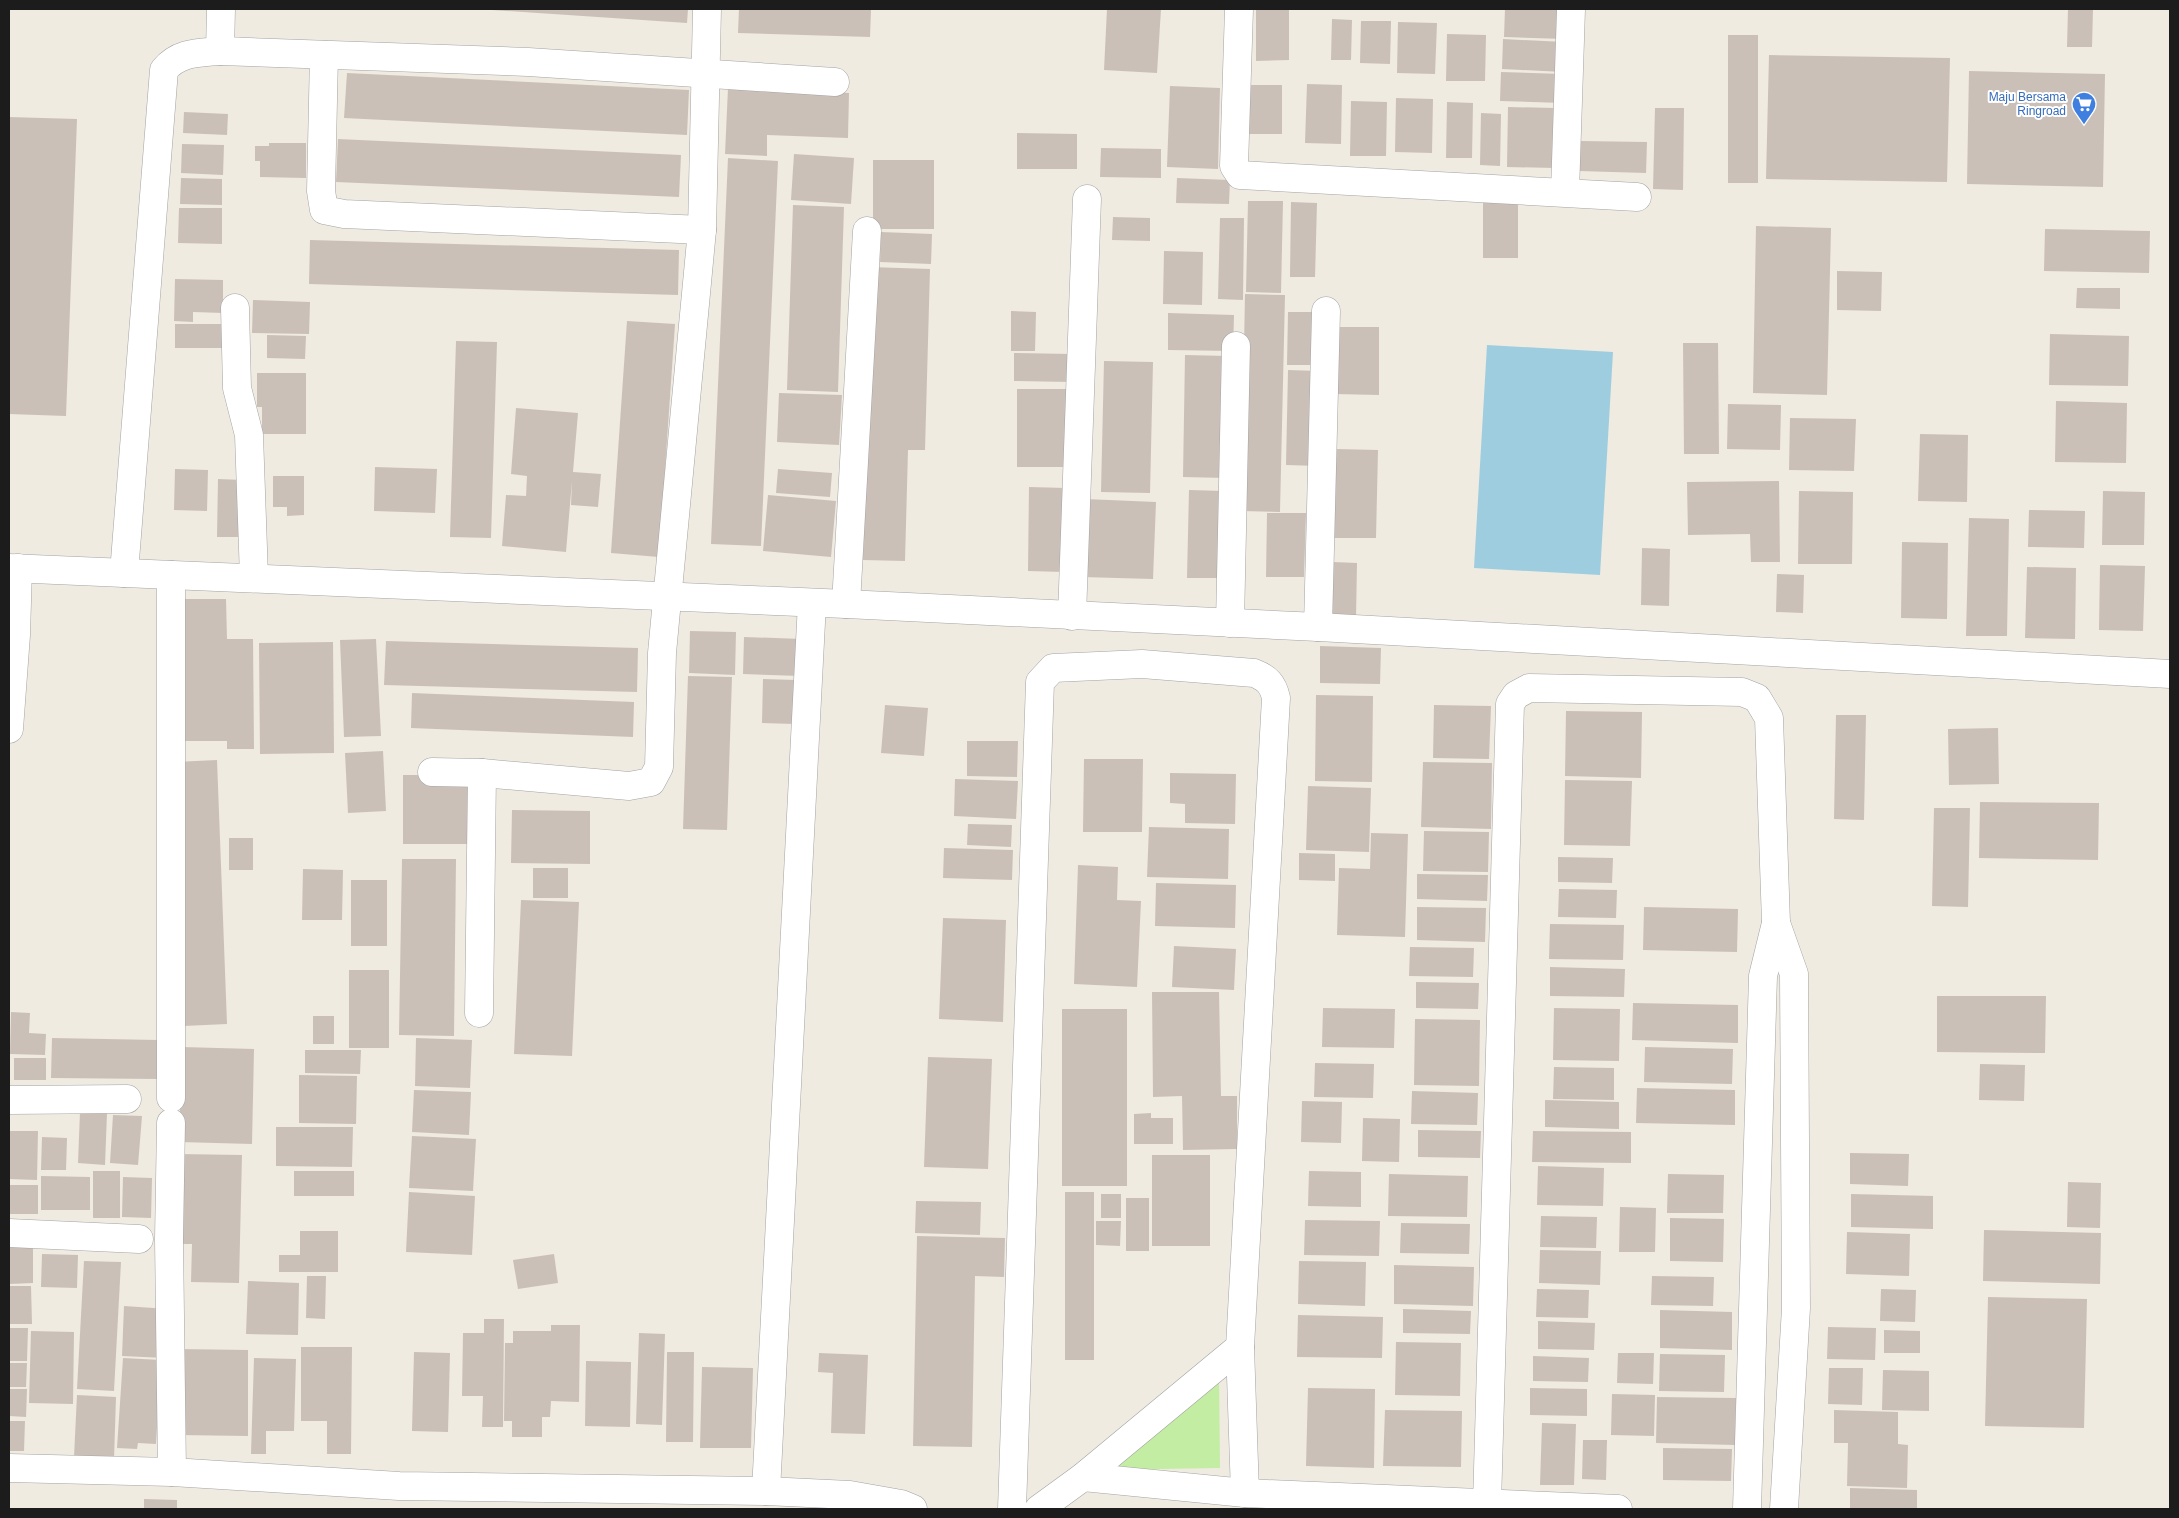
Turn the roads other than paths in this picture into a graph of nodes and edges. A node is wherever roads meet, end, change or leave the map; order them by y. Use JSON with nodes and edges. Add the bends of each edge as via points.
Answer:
{"nodes":[{"id":1,"x":221,"y":9,"type":"edge"},
{"id":2,"x":707,"y":9,"type":"edge"},
{"id":3,"x":1239,"y":9,"type":"edge"},
{"id":4,"x":1571,"y":9,"type":"edge"},
{"id":5,"x":220,"y":51,"type":"junction"},
{"id":6,"x":324,"y":55,"type":"junction"},
{"id":7,"x":704,"y":74,"type":"junction"},
{"id":8,"x":835,"y":82,"type":"dead end"},
{"id":9,"x":1565,"y":192,"type":"junction"},
{"id":10,"x":1637,"y":197,"type":"dead end"},
{"id":11,"x":1087,"y":199,"type":"dead end"},
{"id":12,"x":702,"y":230,"type":"junction"},
{"id":13,"x":866,"y":231,"type":"dead end"},
{"id":14,"x":235,"y":308,"type":"dead end"},
{"id":15,"x":1326,"y":311,"type":"dead end"},
{"id":16,"x":1236,"y":346,"type":"dead end"},
{"id":17,"x":13,"y":568,"type":"edge"},
{"id":18,"x":124,"y":573,"type":"junction"},
{"id":19,"x":171,"y":575,"type":"junction"},
{"id":20,"x":254,"y":577,"type":"junction"},
{"id":21,"x":667,"y":598,"type":"junction"},
{"id":22,"x":812,"y":603,"type":"junction"},
{"id":23,"x":846,"y":604,"type":"junction"},
{"id":24,"x":1072,"y":616,"type":"junction"},
{"id":25,"x":1230,"y":623,"type":"junction"},
{"id":26,"x":1318,"y":627,"type":"junction"},
{"id":27,"x":2170,"y":674,"type":"edge"},
{"id":28,"x":9,"y":729,"type":"edge"},
{"id":29,"x":432,"y":772,"type":"dead end"},
{"id":30,"x":482,"y":773,"type":"junction"},
{"id":31,"x":1776,"y":924,"type":"junction"},
{"id":32,"x":479,"y":1013,"type":"dead end"},
{"id":33,"x":127,"y":1099,"type":"dead end"},
{"id":34,"x":9,"y":1100,"type":"edge"},
{"id":35,"x":9,"y":1233,"type":"edge"},
{"id":36,"x":139,"y":1239,"type":"dead end"},
{"id":37,"x":1240,"y":1347,"type":"junction"},
{"id":38,"x":9,"y":1468,"type":"edge"},
{"id":39,"x":172,"y":1472,"type":"junction"},
{"id":40,"x":1083,"y":1476,"type":"junction"},
{"id":41,"x":766,"y":1491,"type":"junction"},
{"id":42,"x":1245,"y":1493,"type":"junction"},
{"id":43,"x":1488,"y":1504,"type":"junction"},
{"id":44,"x":913,"y":1509,"type":"edge"},
{"id":45,"x":1012,"y":1509,"type":"edge"},
{"id":46,"x":1039,"y":1509,"type":"edge"},
{"id":47,"x":1618,"y":1509,"type":"edge"},
{"id":48,"x":1747,"y":1509,"type":"edge"},
{"id":49,"x":1784,"y":1509,"type":"edge"}],
"edges":[{"from":1,"to":5,"type":"street"},
{"from":2,"to":7,"type":"street"},
{"from":3,"to":9,"type":"street","via":[[1234,166],[1240,175]]},
{"from":4,"to":9,"type":"street"},
{"from":5,"to":6,"type":"street"},
{"from":5,"to":18,"type":"street","via":[[184,55],[164,70]]},
{"from":6,"to":7,"type":"street","via":[[528,62]]},
{"from":6,"to":12,"type":"street","via":[[321,191],[324,210],[344,214]]},
{"from":7,"to":8,"type":"street"},
{"from":7,"to":12,"type":"street"},
{"from":9,"to":10,"type":"street"},
{"from":11,"to":24,"type":"street"},
{"from":12,"to":21,"type":"street"},
{"from":13,"to":23,"type":"street"},
{"from":14,"to":20,"type":"street","via":[[237,388],[249,435]]},
{"from":15,"to":26,"type":"street"},
{"from":16,"to":25,"type":"street"},
{"from":17,"to":18,"type":"street"},
{"from":17,"to":28,"type":"street","via":[[16,635]]},
{"from":18,"to":19,"type":"street"},
{"from":19,"to":20,"type":"street"},
{"from":19,"to":39,"type":"street","via":[[169,1239]]},
{"from":20,"to":21,"type":"street"},
{"from":21,"to":22,"type":"street"},
{"from":21,"to":30,"type":"street","via":[[659,767],[651,782],[630,786]]},
{"from":22,"to":23,"type":"street"},
{"from":22,"to":41,"type":"street"},
{"from":23,"to":24,"type":"street"},
{"from":24,"to":25,"type":"street"},
{"from":25,"to":26,"type":"street"},
{"from":26,"to":27,"type":"street"},
{"from":29,"to":30,"type":"street"},
{"from":30,"to":32,"type":"street"},
{"from":31,"to":43,"type":"street","via":[[1769,718],[1757,698],[1742,692],[1530,688],[1516,695],[1510,704]]},
{"from":31,"to":48,"type":"street","via":[[1763,976]]},
{"from":31,"to":49,"type":"street","via":[[1794,974],[1796,1308]]},
{"from":33,"to":34,"type":"street"},
{"from":35,"to":36,"type":"street"},
{"from":37,"to":40,"type":"street"},
{"from":37,"to":42,"type":"street"},
{"from":37,"to":45,"type":"street","via":[[1274,689],[1254,673],[1142,664],[1053,668],[1040,682],[1036,749]]},
{"from":38,"to":39,"type":"street"},
{"from":39,"to":41,"type":"street","via":[[399,1486]]},
{"from":40,"to":42,"type":"street"},
{"from":40,"to":46,"type":"street"},
{"from":41,"to":44,"type":"street","via":[[850,1495]]},
{"from":42,"to":43,"type":"street"},
{"from":43,"to":47,"type":"street"}]}
